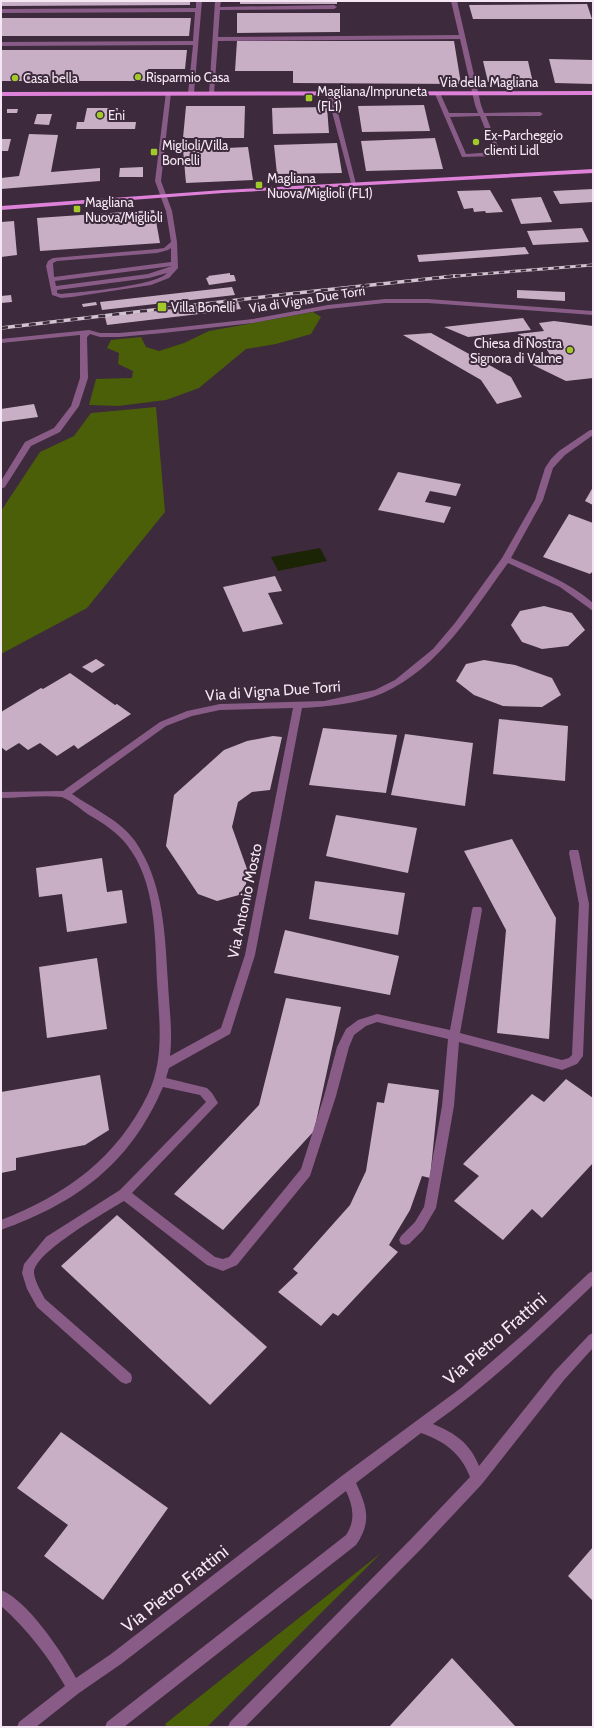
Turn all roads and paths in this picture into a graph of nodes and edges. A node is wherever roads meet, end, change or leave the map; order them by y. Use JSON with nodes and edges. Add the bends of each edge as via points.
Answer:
{"nodes":[{"id":1,"x":199,"y":1,"type":"edge"},
{"id":2,"x":218,"y":1,"type":"edge"},
{"id":3,"x":454,"y":1,"type":"edge"},
{"id":4,"x":334,"y":7,"type":"dead end"},
{"id":5,"x":217,"y":9,"type":"junction"},
{"id":6,"x":198,"y":10,"type":"junction"},
{"id":7,"x":1,"y":11,"type":"edge"},
{"id":8,"x":462,"y":37,"type":"junction"},
{"id":9,"x":215,"y":39,"type":"junction"},
{"id":10,"x":195,"y":43,"type":"junction"},
{"id":11,"x":1,"y":44,"type":"edge"},
{"id":12,"x":191,"y":93,"type":"junction"},
{"id":13,"x":211,"y":93,"type":"junction"},
{"id":14,"x":330,"y":93,"type":"junction"},
{"id":15,"x":593,"y":93,"type":"edge"},
{"id":16,"x":1,"y":94,"type":"edge"},
{"id":17,"x":168,"y":94,"type":"junction"},
{"id":18,"x":438,"y":94,"type":"junction"},
{"id":19,"x":475,"y":94,"type":"junction"},
{"id":20,"x":481,"y":114,"type":"junction"},
{"id":21,"x":540,"y":114,"type":"dead end"},
{"id":22,"x":448,"y":115,"type":"junction"},
{"id":23,"x":593,"y":171,"type":"edge"},
{"id":24,"x":354,"y":183,"type":"junction"},
{"id":25,"x":163,"y":196,"type":"junction"},
{"id":26,"x":1,"y":208,"type":"edge"},
{"id":27,"x":174,"y":242,"type":"junction"},
{"id":28,"x":175,"y":266,"type":"junction"},
{"id":29,"x":52,"y":279,"type":"junction"},
{"id":30,"x":593,"y":313,"type":"edge"},
{"id":31,"x":89,"y":332,"type":"junction"},
{"id":32,"x":1,"y":341,"type":"edge"},
{"id":33,"x":593,"y":432,"type":"edge"},
{"id":34,"x":1,"y":487,"type":"edge"},
{"id":35,"x":506,"y":559,"type":"junction"},
{"id":36,"x":593,"y":608,"type":"edge"},
{"id":37,"x":298,"y":706,"type":"junction"},
{"id":38,"x":65,"y":794,"type":"junction"},
{"id":39,"x":1,"y":795,"type":"edge"},
{"id":40,"x":574,"y":853,"type":"dead end"},
{"id":41,"x":477,"y":910,"type":"dead end"},
{"id":42,"x":454,"y":1036,"type":"junction"},
{"id":43,"x":164,"y":1065,"type":"junction"},
{"id":44,"x":159,"y":1081,"type":"junction"},
{"id":45,"x":124,"y":1194,"type":"junction"},
{"id":46,"x":1,"y":1225,"type":"edge"},
{"id":47,"x":406,"y":1240,"type":"dead end"},
{"id":48,"x":593,"y":1277,"type":"edge"},
{"id":49,"x":593,"y":1339,"type":"edge"},
{"id":50,"x":126,"y":1378,"type":"dead end"},
{"id":51,"x":419,"y":1426,"type":"junction"},
{"id":52,"x":348,"y":1480,"type":"junction"},
{"id":53,"x":477,"y":1480,"type":"junction"},
{"id":54,"x":1,"y":1597,"type":"edge"},
{"id":55,"x":74,"y":1688,"type":"junction"},
{"id":56,"x":24,"y":1727,"type":"edge"},
{"id":57,"x":112,"y":1727,"type":"edge"},
{"id":58,"x":236,"y":1727,"type":"edge"}],
"edges":[{"from":1,"to":6,"type":"street"},
{"from":2,"to":5,"type":"street"},
{"from":3,"to":8,"type":"street"},
{"from":4,"to":5,"type":"street"},
{"from":5,"to":9,"type":"street"},
{"from":6,"to":7,"type":"street"},
{"from":6,"to":10,"type":"street"},
{"from":8,"to":9,"type":"street"},
{"from":8,"to":19,"type":"street"},
{"from":9,"to":13,"type":"street"},
{"from":10,"to":11,"type":"street"},
{"from":10,"to":12,"type":"street"},
{"from":12,"to":13,"type":"main road","name":"Via della Magliana"},
{"from":12,"to":17,"type":"main road","name":"Via della Magliana"},
{"from":13,"to":14,"type":"main road","name":"Via della Magliana"},
{"from":14,"to":18,"type":"main road","name":"Via della Magliana"},
{"from":14,"to":24,"type":"street"},
{"from":15,"to":19,"type":"main road","name":"Via della Magliana"},
{"from":16,"to":17,"type":"main road","name":"Via della Magliana"},
{"from":17,"to":25,"type":"street","via":[[158,182]]},
{"from":18,"to":19,"type":"main road","name":"Via della Magliana"},
{"from":18,"to":22,"type":"street"},
{"from":19,"to":20,"type":"street"},
{"from":20,"to":21,"type":"street"},
{"from":20,"to":22,"type":"street"},
{"from":20,"to":22,"type":"street","via":[[498,154],[464,156]]},
{"from":23,"to":24,"type":"main road"},
{"from":24,"to":25,"type":"main road"},
{"from":25,"to":26,"type":"main road"},
{"from":25,"to":27,"type":"street","via":[[169,211]]},
{"from":27,"to":28,"type":"street"},
{"from":27,"to":29,"type":"street","via":[[166,249],[157,251],[55,259],[49,263]]},
{"from":28,"to":29,"type":"street"},
{"from":28,"to":29,"type":"street","via":[[167,277],[142,285],[61,296],[54,294]]},
{"from":30,"to":31,"type":"street","name":"Via di Vigna Due Torri","via":[[428,300],[385,300],[328,307],[253,321],[163,331],[119,335]]},
{"from":31,"to":32,"type":"street","name":"Via di Vigna Due Torri"},
{"from":31,"to":34,"type":"street","via":[[83,336],[84,378],[75,406],[57,430],[28,444]]},
{"from":33,"to":35,"type":"street","name":"Via di Vigna Due Torri","via":[[562,453],[549,468],[539,500]]},
{"from":35,"to":36,"type":"street","via":[[554,579],[582,597]]},
{"from":35,"to":37,"type":"street","name":"Via di Vigna Due Torri","via":[[436,650],[398,682],[363,696]]},
{"from":37,"to":38,"type":"street","name":"Via di Vigna Due Torri","via":[[220,707],[190,712],[163,724]]},
{"from":37,"to":43,"type":"street","name":"Via Antonio Mosto","via":[[250,955],[226,1031]]},
{"from":38,"to":39,"type":"street"},
{"from":38,"to":43,"type":"street","via":[[122,834],[130,842],[146,873],[153,894],[161,950]]},
{"from":40,"to":42,"type":"street","via":[[584,904],[577,1056],[573,1061],[562,1065]]},
{"from":41,"to":42,"type":"street"},
{"from":42,"to":45,"type":"street","via":[[377,1018],[362,1023],[350,1032],[342,1047],[330,1096],[306,1172],[233,1261],[223,1264],[211,1261]]},
{"from":42,"to":47,"type":"street","via":[[448,1106],[430,1208]]},
{"from":43,"to":44,"type":"street"},
{"from":44,"to":45,"type":"street","via":[[203,1091],[212,1103]]},
{"from":44,"to":46,"type":"street","via":[[133,1133],[98,1171],[60,1199]]},
{"from":45,"to":50,"type":"street","via":[[50,1241],[30,1264],[28,1273],[41,1303]]},
{"from":48,"to":51,"type":"street","name":"Via Pietro Frattini","via":[[487,1374]]},
{"from":49,"to":53,"type":"street","via":[[559,1376]]},
{"from":51,"to":52,"type":"street","name":"Via Pietro Frattini"},
{"from":51,"to":53,"type":"street","via":[[440,1433],[460,1446],[473,1466]]},
{"from":52,"to":55,"type":"street","name":"Via Pietro Frattini"},
{"from":52,"to":57,"type":"street","via":[[355,1495],[361,1521],[351,1540]]},
{"from":53,"to":58,"type":"street"},
{"from":54,"to":55,"type":"street","via":[[37,1632],[58,1659]]},
{"from":55,"to":56,"type":"street","name":"Via Pietro Frattini"}]}
